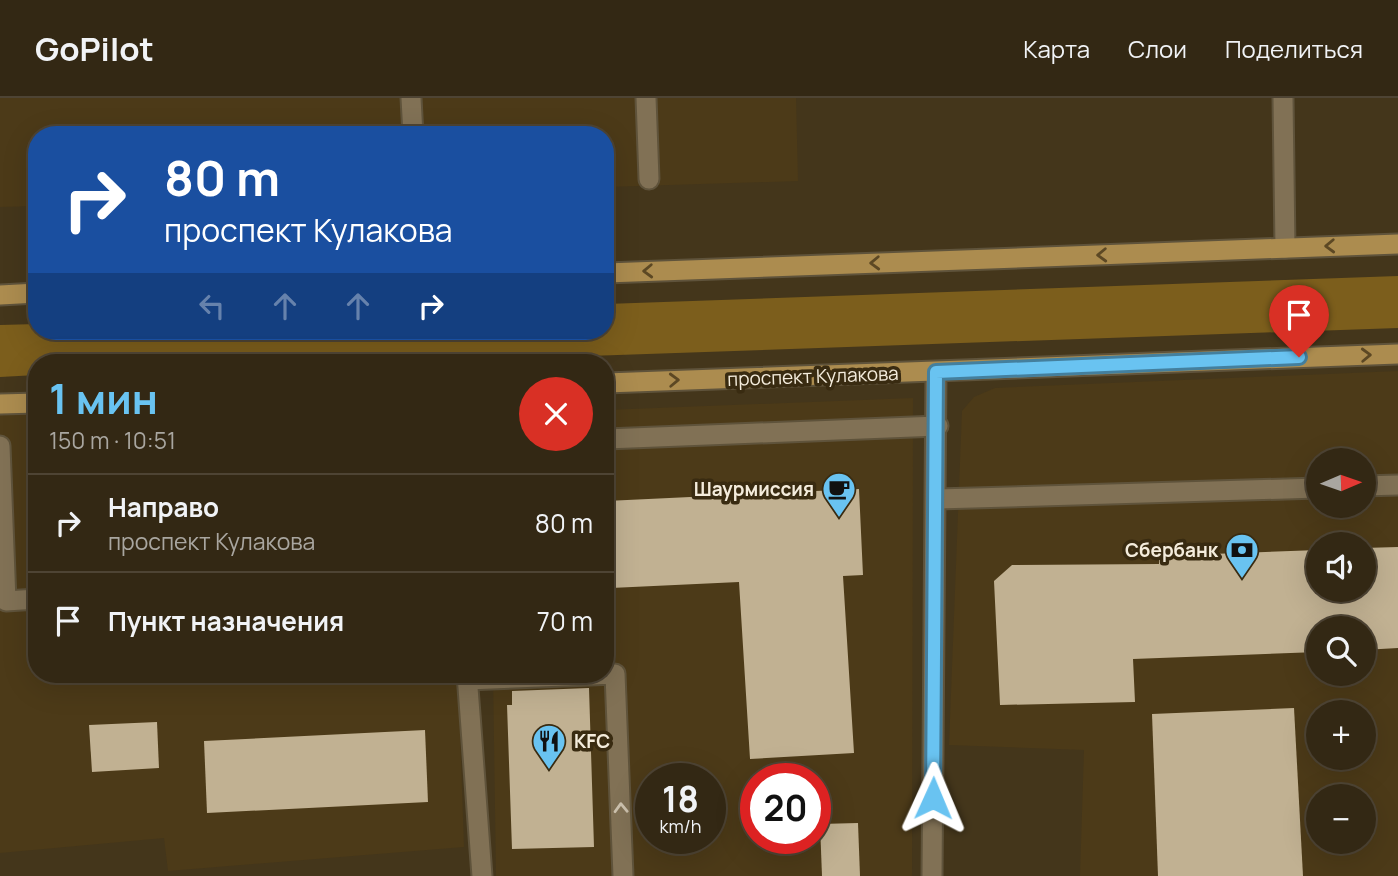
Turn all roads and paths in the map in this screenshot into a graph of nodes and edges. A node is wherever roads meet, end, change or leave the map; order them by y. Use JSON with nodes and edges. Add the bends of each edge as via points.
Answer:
{"nodes":[{"id":1,"x":411,"y":98,"type":"edge"},
{"id":2,"x":646,"y":98,"type":"edge"},
{"id":3,"x":1283,"y":98,"type":"edge"},
{"id":4,"x":412,"y":126,"type":"edge"},
{"id":5,"x":649,"y":179,"type":"dead end"},
{"id":6,"x":1398,"y":244,"type":"edge"},
{"id":7,"x":1285,"y":248,"type":"junction"},
{"id":8,"x":614,"y":273,"type":"edge"},
{"id":9,"x":28,"y":293,"type":"edge"},
{"id":10,"x":0,"y":295,"type":"edge"},
{"id":11,"x":1398,"y":354,"type":"edge"},
{"id":12,"x":936,"y":372,"type":"junction"},
{"id":13,"x":614,"y":383,"type":"edge"},
{"id":14,"x":28,"y":403,"type":"edge"},
{"id":15,"x":0,"y":404,"type":"edge"},
{"id":16,"x":938,"y":426,"type":"junction"},
{"id":17,"x":614,"y":439,"type":"edge"},
{"id":18,"x":0,"y":446,"type":"edge"},
{"id":19,"x":1398,"y":485,"type":"edge"},
{"id":20,"x":1376,"y":486,"type":"edge"},
{"id":21,"x":1306,"y":488,"type":"edge"},
{"id":22,"x":937,"y":499,"type":"junction"},
{"id":23,"x":28,"y":600,"type":"edge"},
{"id":24,"x":614,"y":674,"type":"edge"},
{"id":25,"x":467,"y":683,"type":"edge"},
{"id":26,"x":482,"y":876,"type":"edge"},
{"id":27,"x":623,"y":876,"type":"edge"},
{"id":28,"x":932,"y":876,"type":"edge"}],
"edges":[{"from":1,"to":4,"type":"street"},
{"from":2,"to":5,"type":"street"},
{"from":3,"to":7,"type":"street"},
{"from":6,"to":7,"type":"main road","one_way":true},
{"from":7,"to":8,"type":"main road","one_way":true},
{"from":9,"to":10,"type":"main road"},
{"from":12,"to":11,"type":"main road","name":"проспект Кулакова","one_way":true},
{"from":13,"to":12,"type":"main road","name":"проспект Кулакова","one_way":true},
{"from":12,"to":16,"type":"street"},
{"from":14,"to":15,"type":"main road"},
{"from":16,"to":17,"type":"street"},
{"from":16,"to":22,"type":"street"},
{"from":18,"to":23,"type":"street","via":[[6,601]]},
{"from":19,"to":20,"type":"street"},
{"from":21,"to":22,"type":"street"},
{"from":22,"to":28,"type":"street"},
{"from":27,"to":24,"type":"street","one_way":true},
{"from":25,"to":26,"type":"street"}]}
